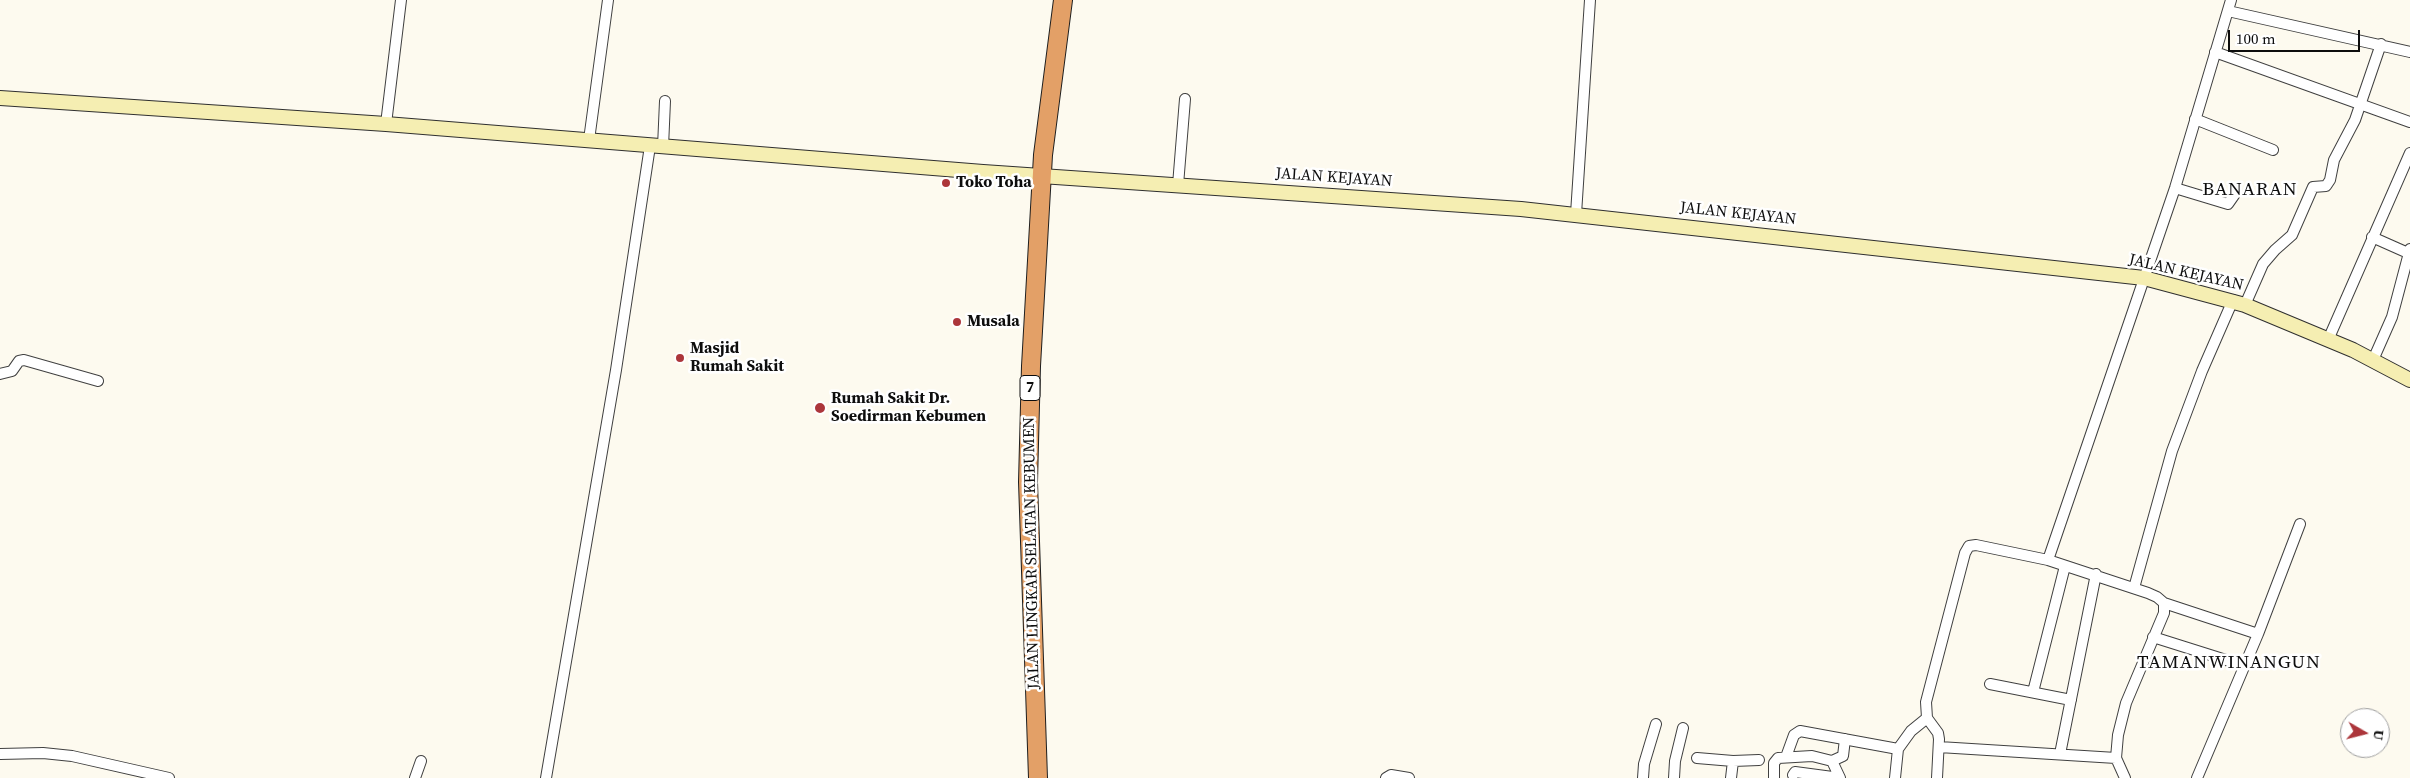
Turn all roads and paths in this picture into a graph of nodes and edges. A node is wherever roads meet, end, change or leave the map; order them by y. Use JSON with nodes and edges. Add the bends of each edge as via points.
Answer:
{"nodes":[{"id":1,"x":401,"y":0,"type":"edge"},
{"id":2,"x":608,"y":0,"type":"edge"},
{"id":3,"x":1064,"y":0,"type":"edge"},
{"id":4,"x":1590,"y":0,"type":"edge"},
{"id":5,"x":2231,"y":0,"type":"edge"},
{"id":6,"x":2228,"y":11,"type":"junction"},
{"id":7,"x":2381,"y":44,"type":"junction"},
{"id":8,"x":2215,"y":52,"type":"junction"},
{"id":9,"x":2410,"y":52,"type":"edge"},
{"id":10,"x":0,"y":98,"type":"edge"},
{"id":11,"x":1186,"y":99,"type":"dead end"},
{"id":12,"x":665,"y":101,"type":"dead end"},
{"id":13,"x":2359,"y":103,"type":"junction"},
{"id":14,"x":2195,"y":119,"type":"junction"},
{"id":15,"x":2410,"y":122,"type":"edge"},
{"id":16,"x":386,"y":124,"type":"junction"},
{"id":17,"x":589,"y":140,"type":"junction"},
{"id":18,"x":657,"y":146,"type":"junction"},
{"id":19,"x":2273,"y":150,"type":"dead end"},
{"id":20,"x":2410,"y":152,"type":"edge"},
{"id":21,"x":1042,"y":176,"type":"junction"},
{"id":22,"x":1178,"y":185,"type":"junction"},
{"id":23,"x":2175,"y":188,"type":"junction"},
{"id":24,"x":2235,"y":194,"type":"dead end"},
{"id":25,"x":1576,"y":214,"type":"junction"},
{"id":26,"x":2372,"y":237,"type":"junction"},
{"id":27,"x":2409,"y":251,"type":"edge"},
{"id":28,"x":2144,"y":278,"type":"junction"},
{"id":29,"x":2239,"y":302,"type":"junction"},
{"id":30,"x":2328,"y":340,"type":"junction"},
{"id":31,"x":2373,"y":360,"type":"junction"},
{"id":32,"x":0,"y":374,"type":"edge"},
{"id":33,"x":2410,"y":380,"type":"edge"},
{"id":34,"x":98,"y":381,"type":"dead end"},
{"id":35,"x":2300,"y":524,"type":"dead end"},
{"id":36,"x":2048,"y":560,"type":"junction"},
{"id":37,"x":2066,"y":566,"type":"junction"},
{"id":38,"x":2096,"y":574,"type":"junction"},
{"id":39,"x":2134,"y":588,"type":"junction"},
{"id":40,"x":2164,"y":604,"type":"junction"},
{"id":41,"x":2258,"y":634,"type":"junction"},
{"id":42,"x":2153,"y":637,"type":"junction"},
{"id":43,"x":2245,"y":666,"type":"junction"},
{"id":44,"x":1990,"y":684,"type":"dead end"},
{"id":45,"x":2033,"y":692,"type":"junction"},
{"id":46,"x":2071,"y":700,"type":"junction"},
{"id":47,"x":1927,"y":718,"type":"junction"},
{"id":48,"x":1656,"y":724,"type":"dead end"},
{"id":49,"x":1683,"y":728,"type":"dead end"},
{"id":50,"x":1845,"y":739,"type":"junction"},
{"id":51,"x":1939,"y":747,"type":"junction"},
{"id":52,"x":1898,"y":749,"type":"junction"},
{"id":53,"x":0,"y":754,"type":"edge"},
{"id":54,"x":2060,"y":754,"type":"junction"},
{"id":55,"x":1812,"y":756,"type":"junction"},
{"id":56,"x":1786,"y":757,"type":"junction"},
{"id":57,"x":1697,"y":758,"type":"dead end"},
{"id":58,"x":2116,"y":758,"type":"junction"},
{"id":59,"x":1759,"y":760,"type":"dead end"},
{"id":60,"x":1832,"y":760,"type":"junction"},
{"id":61,"x":421,"y":761,"type":"dead end"},
{"id":62,"x":1733,"y":761,"type":"junction"},
{"id":63,"x":1810,"y":774,"type":"junction"},
{"id":64,"x":1793,"y":775,"type":"dead end"},
{"id":65,"x":168,"y":778,"type":"edge"},
{"id":66,"x":415,"y":778,"type":"edge"},
{"id":67,"x":546,"y":778,"type":"edge"},
{"id":68,"x":1038,"y":778,"type":"edge"},
{"id":69,"x":1386,"y":778,"type":"edge"},
{"id":70,"x":1409,"y":778,"type":"edge"},
{"id":71,"x":1643,"y":778,"type":"edge"},
{"id":72,"x":1674,"y":778,"type":"edge"},
{"id":73,"x":1731,"y":778,"type":"edge"},
{"id":74,"x":1774,"y":778,"type":"edge"},
{"id":75,"x":1840,"y":778,"type":"edge"},
{"id":76,"x":1895,"y":778,"type":"edge"},
{"id":77,"x":1937,"y":778,"type":"edge"},
{"id":78,"x":2125,"y":778,"type":"edge"},
{"id":79,"x":2197,"y":778,"type":"edge"}],
"edges":[{"from":1,"to":16,"type":"street"},
{"from":2,"to":17,"type":"street"},
{"from":3,"to":21,"type":"highway","name":"JALAN LINGKAR SELATAN KEBUMEN","number":"7"},
{"from":4,"to":25,"type":"street"},
{"from":5,"to":6,"type":"street"},
{"from":6,"to":7,"type":"street"},
{"from":6,"to":8,"type":"street"},
{"from":7,"to":9,"type":"street"},
{"from":7,"to":13,"type":"street"},
{"from":8,"to":13,"type":"street"},
{"from":8,"to":14,"type":"street"},
{"from":10,"to":16,"type":"main road","name":"JALAN KEJAYAN"},
{"from":11,"to":22,"type":"street"},
{"from":12,"to":18,"type":"street"},
{"from":13,"to":15,"type":"street"},
{"from":13,"to":29,"type":"street","via":[[2355,120],[2334,160],[2330,180],[2326,186],[2313,187],[2292,235],[2268,257]]},
{"from":14,"to":19,"type":"street"},
{"from":14,"to":23,"type":"street"},
{"from":16,"to":17,"type":"main road","name":"JALAN KEJAYAN"},
{"from":17,"to":18,"type":"main road","name":"JALAN KEJAYAN"},
{"from":18,"to":21,"type":"main road","name":"JALAN KEJAYAN"},
{"from":18,"to":67,"type":"street"},
{"from":20,"to":26,"type":"street"},
{"from":21,"to":22,"type":"main road","name":"JALAN KEJAYAN"},
{"from":21,"to":68,"type":"highway","name":"JALAN LINGKAR SELATAN KEBUMEN","number":"7","via":[[1033,294],[1028,482]]},
{"from":22,"to":25,"type":"main road","name":"JALAN KEJAYAN"},
{"from":23,"to":24,"type":"street","via":[[2228,204]]},
{"from":23,"to":28,"type":"street"},
{"from":25,"to":28,"type":"main road","name":"JALAN KEJAYAN"},
{"from":26,"to":27,"type":"street"},
{"from":26,"to":30,"type":"street"},
{"from":27,"to":31,"type":"street","via":[[2392,317]]},
{"from":28,"to":29,"type":"main road","name":"JALAN KEJAYAN"},
{"from":28,"to":36,"type":"street"},
{"from":29,"to":30,"type":"main road","name":"JALAN KEJAYAN"},
{"from":29,"to":39,"type":"street","via":[[2202,371],[2172,451]]},
{"from":30,"to":31,"type":"main road","name":"JALAN KEJAYAN"},
{"from":31,"to":33,"type":"main road","name":"JALAN KEJAYAN"},
{"from":32,"to":34,"type":"street","via":[[12,371],[19,361],[24,360]]},
{"from":35,"to":41,"type":"street"},
{"from":36,"to":37,"type":"street"},
{"from":36,"to":47,"type":"street","via":[[1969,546],[1926,702]]},
{"from":37,"to":38,"type":"street"},
{"from":37,"to":45,"type":"street"},
{"from":38,"to":39,"type":"street"},
{"from":38,"to":46,"type":"street"},
{"from":39,"to":40,"type":"street","via":[[2157,597]]},
{"from":40,"to":41,"type":"street"},
{"from":40,"to":42,"type":"street","via":[[2164,612]]},
{"from":41,"to":43,"type":"street"},
{"from":42,"to":43,"type":"street"},
{"from":42,"to":58,"type":"street","via":[[2126,703]]},
{"from":43,"to":79,"type":"street"},
{"from":44,"to":45,"type":"street"},
{"from":45,"to":46,"type":"street"},
{"from":46,"to":54,"type":"street"},
{"from":47,"to":51,"type":"street","via":[[1938,733]]},
{"from":47,"to":52,"type":"street","via":[[1911,731]]},
{"from":48,"to":71,"type":"street"},
{"from":49,"to":72,"type":"street"},
{"from":50,"to":52,"type":"street"},
{"from":50,"to":56,"type":"street","via":[[1796,732]]},
{"from":50,"to":60,"type":"street","via":[[1842,756]]},
{"from":51,"to":54,"type":"street"},
{"from":51,"to":77,"type":"street"},
{"from":52,"to":76,"type":"street"},
{"from":53,"to":65,"type":"street","via":[[43,752],[72,756]]},
{"from":54,"to":58,"type":"street"},
{"from":55,"to":56,"type":"street"},
{"from":55,"to":60,"type":"street"},
{"from":55,"to":63,"type":"street"},
{"from":56,"to":74,"type":"street","via":[[1775,760]]},
{"from":57,"to":62,"type":"street"},
{"from":58,"to":78,"type":"street"},
{"from":59,"to":62,"type":"street"},
{"from":60,"to":75,"type":"street"},
{"from":61,"to":66,"type":"street"},
{"from":62,"to":73,"type":"street"},
{"from":63,"to":64,"type":"street","via":[[1795,772]]},
{"from":63,"to":75,"type":"street"},
{"from":69,"to":70,"type":"street","via":[[1391,775]]}]}
